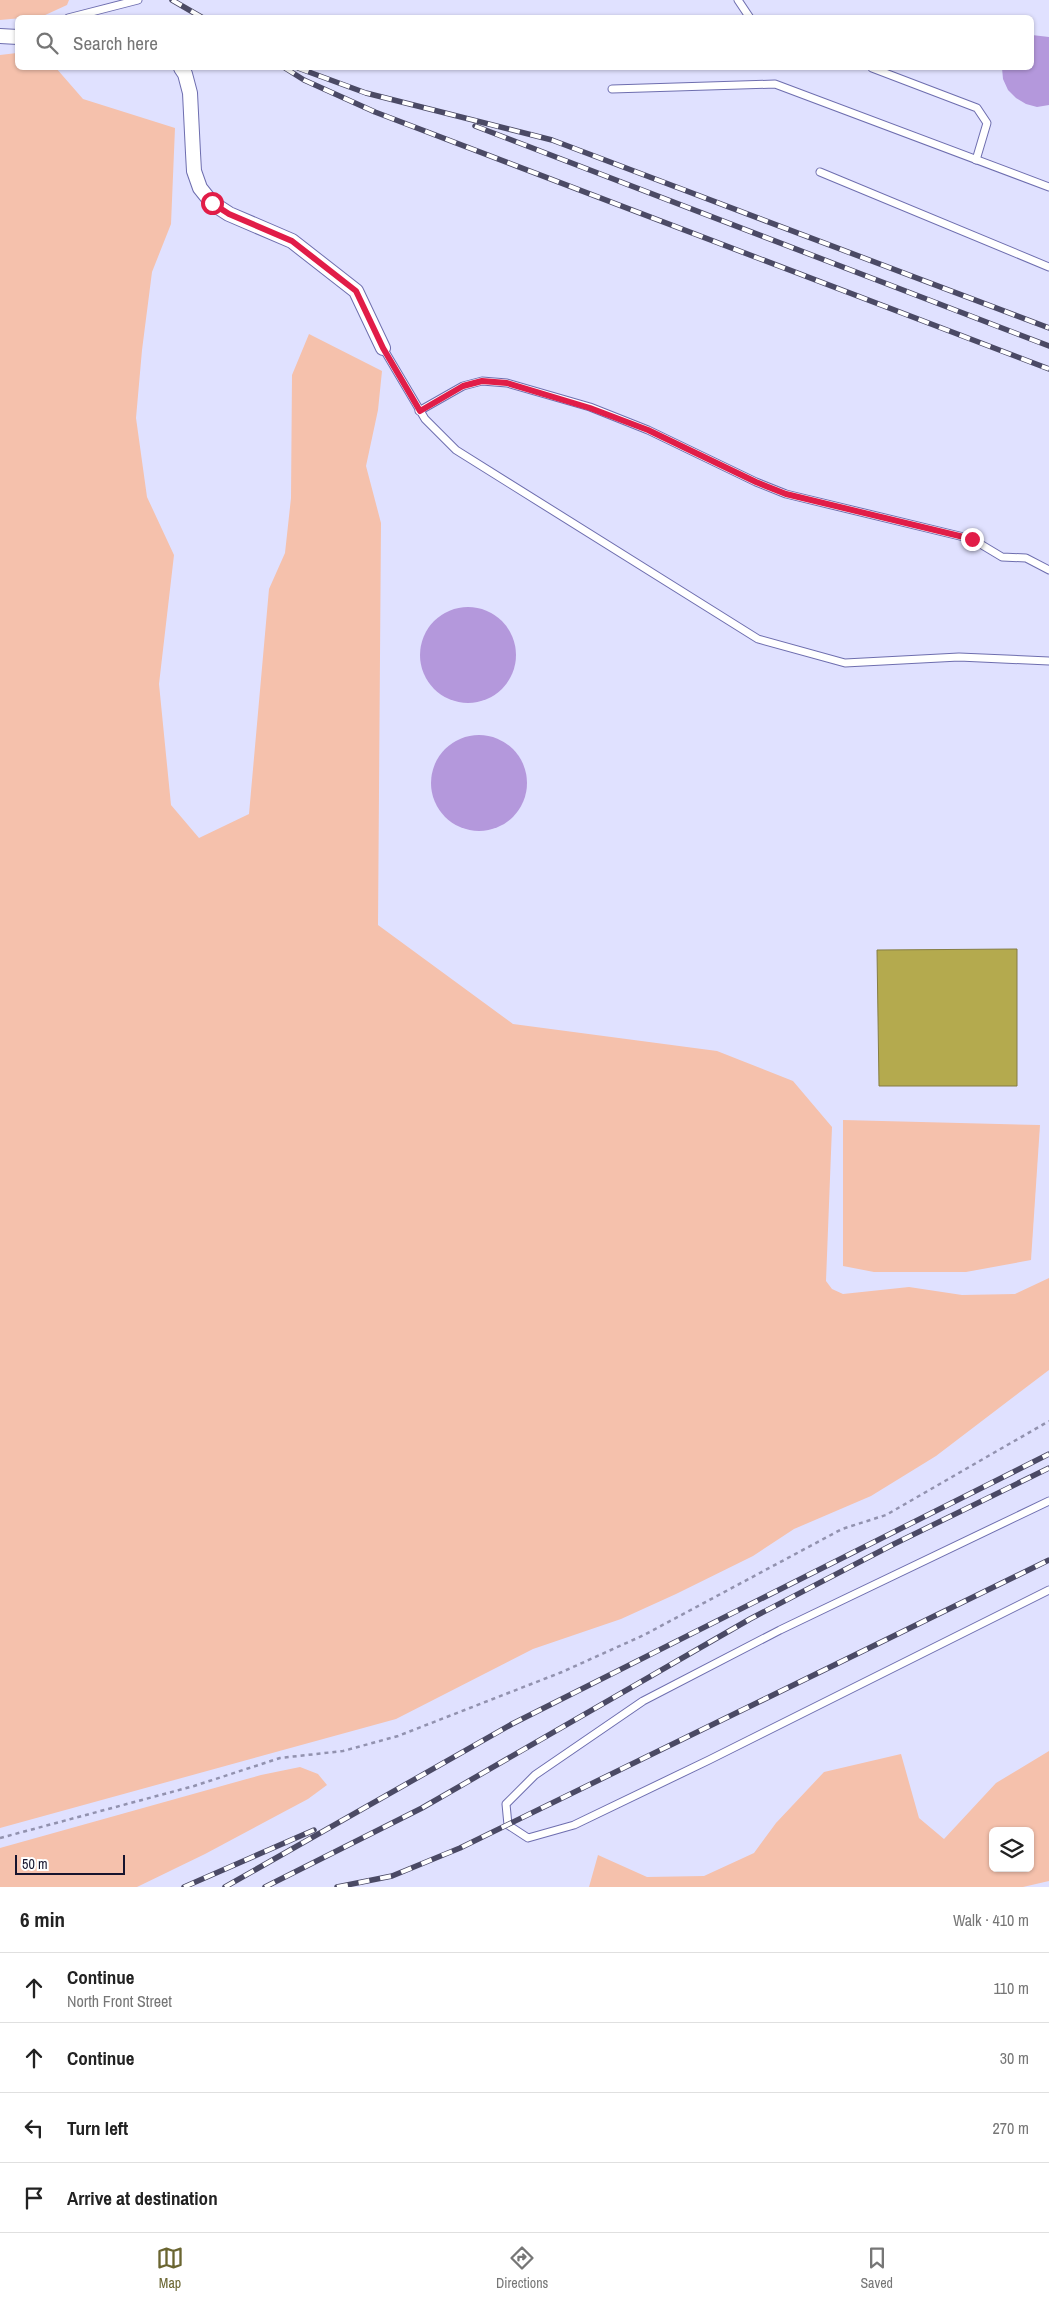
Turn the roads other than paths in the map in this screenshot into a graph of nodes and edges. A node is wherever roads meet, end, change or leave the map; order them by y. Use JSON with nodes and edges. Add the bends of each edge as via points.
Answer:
{"nodes":[{"id":1,"x":138,"y":0,"type":"edge"},
{"id":2,"x":738,"y":0,"type":"edge"},
{"id":3,"x":80,"y":15,"type":"edge"},
{"id":4,"x":748,"y":15,"type":"edge"},
{"id":5,"x":15,"y":31,"type":"edge"},
{"id":6,"x":0,"y":35,"type":"edge"},
{"id":7,"x":15,"y":37,"type":"edge"},
{"id":8,"x":182,"y":70,"type":"edge"},
{"id":9,"x":877,"y":70,"type":"edge"},
{"id":10,"x":612,"y":89,"type":"dead end"},
{"id":11,"x":976,"y":160,"type":"junction"},
{"id":12,"x":820,"y":172,"type":"dead end"},
{"id":13,"x":1049,"y":188,"type":"edge"},
{"id":14,"x":1049,"y":267,"type":"edge"},
{"id":15,"x":383,"y":348,"type":"joint"},
{"id":16,"x":420,"y":411,"type":"junction"},
{"id":17,"x":1049,"y":570,"type":"edge"},
{"id":18,"x":1049,"y":660,"type":"edge"},
{"id":19,"x":1049,"y":1501,"type":"edge"},
{"id":20,"x":1049,"y":1590,"type":"edge"}],
"edges":[{"from":1,"to":3,"type":"lane"},
{"from":2,"to":4,"type":"lane"},
{"from":5,"to":6,"type":"lane"},
{"from":6,"to":7,"type":"street"},
{"from":8,"to":15,"type":"street","via":[[190,93],[192,153],[200,188],[212,203],[229,214],[292,241],[356,291]]},
{"from":9,"to":11,"type":"lane","via":[[978,108],[987,123]]},
{"from":10,"to":11,"type":"lane","via":[[775,84]]},
{"from":11,"to":13,"type":"lane"},
{"from":12,"to":14,"type":"lane"},
{"from":15,"to":16,"type":"lane"},
{"from":16,"to":17,"type":"lane","via":[[463,386],[482,381],[507,383],[640,427],[786,494],[972,539],[1002,557],[1026,558]]},
{"from":16,"to":18,"type":"lane","via":[[456,450],[758,639],[845,663],[959,657]]},
{"from":19,"to":20,"type":"lane","via":[[780,1630],[643,1701],[534,1775],[506,1804],[508,1825],[528,1838],[574,1825]]}]}
